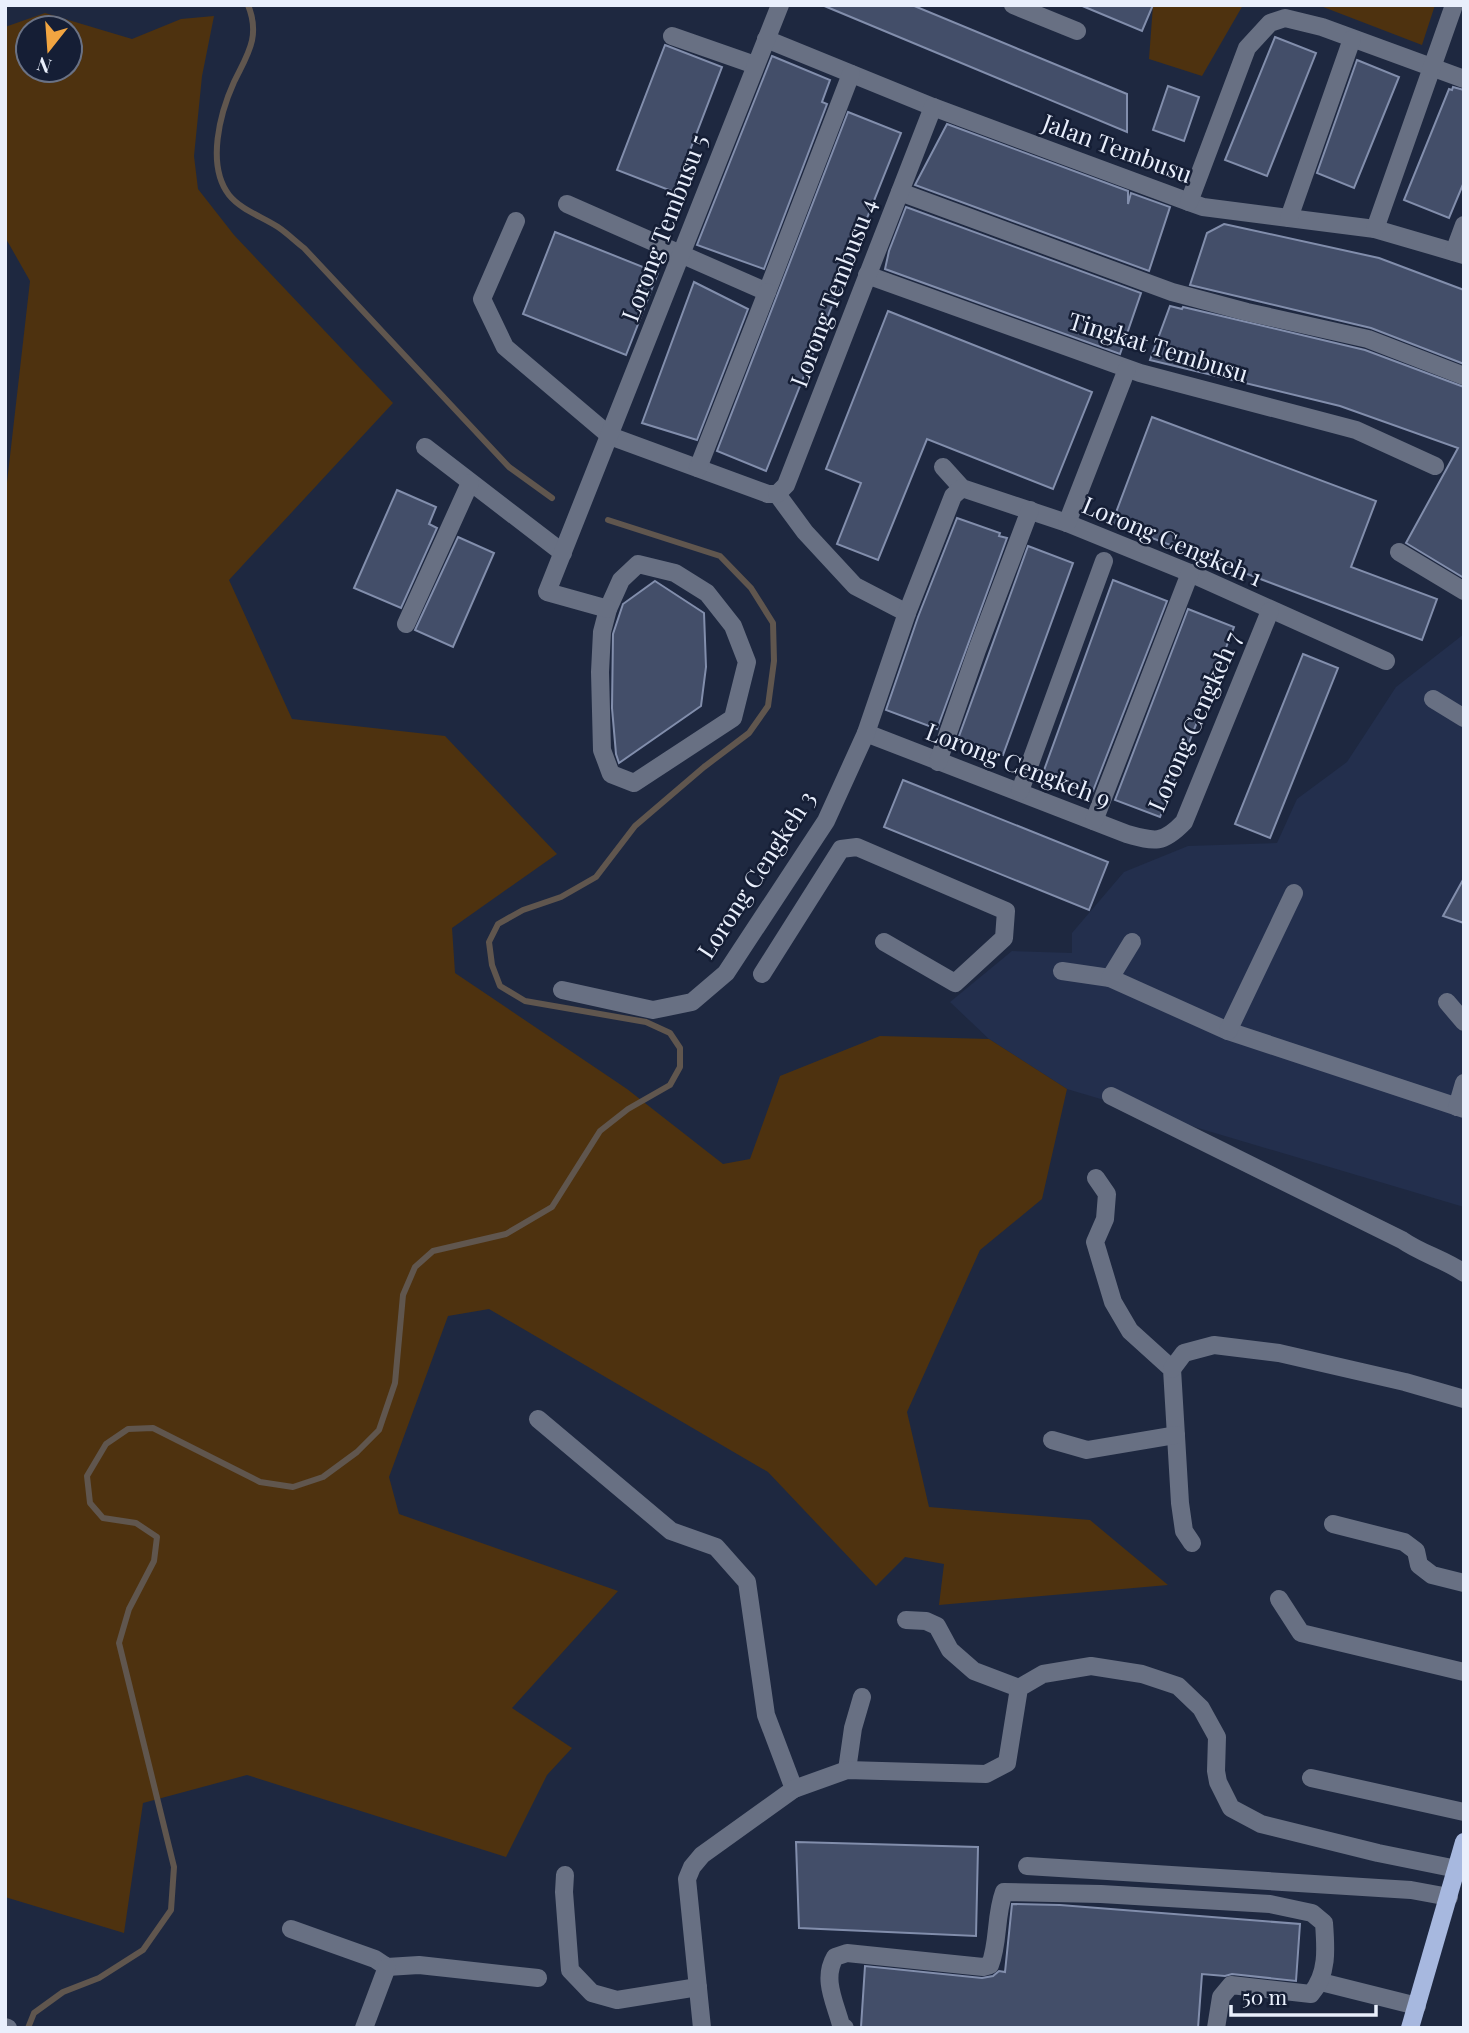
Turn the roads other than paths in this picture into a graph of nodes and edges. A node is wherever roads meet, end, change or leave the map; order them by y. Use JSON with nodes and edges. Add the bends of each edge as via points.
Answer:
{"nodes":[{"id":1,"x":780,"y":5,"type":"edge"},
{"id":2,"x":1013,"y":5,"type":"edge"},
{"id":3,"x":1454,"y":5,"type":"edge"},
{"id":4,"x":1077,"y":31,"type":"dead end"},
{"id":5,"x":672,"y":36,"type":"dead end"},
{"id":6,"x":766,"y":39,"type":"junction"},
{"id":7,"x":1352,"y":39,"type":"junction"},
{"id":8,"x":755,"y":65,"type":"junction"},
{"id":9,"x":1432,"y":67,"type":"junction"},
{"id":10,"x":851,"y":74,"type":"junction"},
{"id":11,"x":1464,"y":79,"type":"edge"},
{"id":12,"x":933,"y":107,"type":"junction"},
{"id":13,"x":900,"y":192,"type":"junction"},
{"id":14,"x":1189,"y":202,"type":"junction"},
{"id":15,"x":567,"y":204,"type":"dead end"},
{"id":16,"x":1289,"y":218,"type":"junction"},
{"id":17,"x":516,"y":221,"type":"dead end"},
{"id":18,"x":1464,"y":226,"type":"edge"},
{"id":19,"x":1375,"y":229,"type":"junction"},
{"id":20,"x":1459,"y":253,"type":"edge"},
{"id":21,"x":682,"y":254,"type":"junction"},
{"id":22,"x":867,"y":275,"type":"junction"},
{"id":23,"x":768,"y":292,"type":"junction"},
{"id":24,"x":1127,"y":369,"type":"junction"},
{"id":25,"x":1464,"y":376,"type":"edge"},
{"id":26,"x":610,"y":436,"type":"junction"},
{"id":27,"x":425,"y":447,"type":"dead end"},
{"id":28,"x":1435,"y":466,"type":"dead end"},
{"id":29,"x":943,"y":467,"type":"dead end"},
{"id":30,"x":698,"y":468,"type":"junction"},
{"id":31,"x":470,"y":483,"type":"junction"},
{"id":32,"x":962,"y":488,"type":"junction"},
{"id":33,"x":777,"y":494,"type":"junction"},
{"id":34,"x":1030,"y":510,"type":"junction"},
{"id":35,"x":1067,"y":523,"type":"junction"},
{"id":36,"x":1399,"y":552,"type":"dead end"},
{"id":37,"x":563,"y":553,"type":"junction"},
{"id":38,"x":1104,"y":561,"type":"dead end"},
{"id":39,"x":1190,"y":573,"type":"junction"},
{"id":40,"x":1464,"y":591,"type":"edge"},
{"id":41,"x":608,"y":608,"type":"junction"},
{"id":42,"x":1270,"y":611,"type":"junction"},
{"id":43,"x":907,"y":613,"type":"junction"},
{"id":44,"x":406,"y":624,"type":"dead end"},
{"id":45,"x":1386,"y":662,"type":"dead end"},
{"id":46,"x":1433,"y":699,"type":"dead end"},
{"id":47,"x":1464,"y":718,"type":"edge"},
{"id":48,"x":866,"y":733,"type":"junction"},
{"id":49,"x":939,"y":762,"type":"junction"},
{"id":50,"x":1020,"y":791,"type":"junction"},
{"id":51,"x":1094,"y":821,"type":"junction"},
{"id":52,"x":1154,"y":841,"type":"joint"},
{"id":53,"x":784,"y":886,"type":"junction"},
{"id":54,"x":1294,"y":893,"type":"dead end"},
{"id":55,"x":809,"y":902,"type":"junction"},
{"id":56,"x":884,"y":942,"type":"dead end"},
{"id":57,"x":1132,"y":942,"type":"dead end"},
{"id":58,"x":1062,"y":971,"type":"dead end"},
{"id":59,"x":762,"y":974,"type":"dead end"},
{"id":60,"x":1110,"y":978,"type":"junction"},
{"id":61,"x":562,"y":990,"type":"dead end"},
{"id":62,"x":1447,"y":1002,"type":"dead end"},
{"id":63,"x":1464,"y":1022,"type":"edge"},
{"id":64,"x":1228,"y":1031,"type":"junction"},
{"id":65,"x":1464,"y":1083,"type":"edge"},
{"id":66,"x":1111,"y":1096,"type":"dead end"},
{"id":67,"x":1460,"y":1108,"type":"edge"},
{"id":68,"x":1096,"y":1178,"type":"dead end"},
{"id":69,"x":1464,"y":1273,"type":"edge"},
{"id":70,"x":1171,"y":1369,"type":"junction"},
{"id":71,"x":1464,"y":1399,"type":"edge"},
{"id":72,"x":538,"y":1419,"type":"dead end"},
{"id":73,"x":1177,"y":1436,"type":"junction"},
{"id":74,"x":1052,"y":1440,"type":"dead end"},
{"id":75,"x":1332,"y":1524,"type":"dead end"},
{"id":76,"x":1192,"y":1543,"type":"dead end"},
{"id":77,"x":1464,"y":1583,"type":"edge"},
{"id":78,"x":1279,"y":1600,"type":"dead end"},
{"id":79,"x":906,"y":1620,"type":"dead end"},
{"id":80,"x":1464,"y":1672,"type":"edge"},
{"id":81,"x":1019,"y":1688,"type":"junction"},
{"id":82,"x":862,"y":1697,"type":"dead end"},
{"id":83,"x":847,"y":1770,"type":"junction"},
{"id":84,"x":1311,"y":1778,"type":"dead end"},
{"id":85,"x":794,"y":1788,"type":"junction"},
{"id":86,"x":1464,"y":1812,"type":"edge"},
{"id":87,"x":1464,"y":1842,"type":"edge"},
{"id":88,"x":1027,"y":1866,"type":"dead end"},
{"id":89,"x":1457,"y":1868,"type":"junction"},
{"id":90,"x":565,"y":1875,"type":"dead end"},
{"id":91,"x":1449,"y":1897,"type":"junction"},
{"id":92,"x":291,"y":1929,"type":"dead end"},
{"id":93,"x":387,"y":1967,"type":"junction"},
{"id":94,"x":538,"y":1978,"type":"dead end"},
{"id":95,"x":1321,"y":1982,"type":"junction"},
{"id":96,"x":698,"y":1987,"type":"junction"},
{"id":97,"x":1417,"y":2006,"type":"junction"},
{"id":98,"x":364,"y":2028,"type":"edge"},
{"id":99,"x":702,"y":2028,"type":"edge"},
{"id":100,"x":845,"y":2028,"type":"edge"},
{"id":101,"x":1216,"y":2028,"type":"edge"},
{"id":102,"x":1410,"y":2028,"type":"edge"}],
"edges":[{"from":1,"to":6,"type":"street","name":"Lorong Tembusu 5"},
{"from":2,"to":4,"type":"street"},
{"from":3,"to":9,"type":"street"},
{"from":5,"to":8,"type":"street"},
{"from":6,"to":8,"type":"street","name":"Lorong Tembusu 5"},
{"from":6,"to":10,"type":"street","name":"Jalan Tembusu"},
{"from":7,"to":9,"type":"street"},
{"from":7,"to":14,"type":"street","via":[[1285,18],[1270,23],[1259,34],[1247,48]]},
{"from":7,"to":16,"type":"street"},
{"from":8,"to":21,"type":"street","name":"Lorong Tembusu 5"},
{"from":9,"to":11,"type":"street"},
{"from":9,"to":19,"type":"street"},
{"from":10,"to":12,"type":"street","name":"Jalan Tembusu"},
{"from":10,"to":23,"type":"street"},
{"from":12,"to":13,"type":"street","name":"Lorong Tembusu 4"},
{"from":12,"to":14,"type":"street","name":"Jalan Tembusu"},
{"from":13,"to":22,"type":"street","name":"Lorong Tembusu 4"},
{"from":13,"to":25,"type":"street","via":[[1172,292],[1368,339]]},
{"from":14,"to":16,"type":"street","name":"Jalan Tembusu"},
{"from":15,"to":21,"type":"street"},
{"from":16,"to":19,"type":"street","name":"Jalan Tembusu"},
{"from":17,"to":26,"type":"street","via":[[482,299],[505,347]]},
{"from":18,"to":20,"type":"street"},
{"from":19,"to":20,"type":"street","name":"Jalan Tembusu"},
{"from":21,"to":23,"type":"street"},
{"from":21,"to":26,"type":"street","name":"Lorong Tembusu 5"},
{"from":22,"to":24,"type":"street","name":"Tingkat Tembusu"},
{"from":22,"to":33,"type":"street","name":"Lorong Tembusu 4","via":[[786,485]]},
{"from":23,"to":30,"type":"street"},
{"from":24,"to":28,"type":"street","name":"Tingkat Tembusu","via":[[1356,430]]},
{"from":24,"to":35,"type":"street"},
{"from":26,"to":30,"type":"street"},
{"from":26,"to":37,"type":"street","name":"Lorong Tembusu 5"},
{"from":27,"to":31,"type":"street"},
{"from":29,"to":32,"type":"street","name":"Lorong Cengkeh 1"},
{"from":30,"to":33,"type":"street"},
{"from":31,"to":37,"type":"street"},
{"from":31,"to":44,"type":"street"},
{"from":32,"to":34,"type":"street","name":"Lorong Cengkeh 1"},
{"from":32,"to":43,"type":"street","name":"Lorong Cengkeh 3","via":[[953,496]]},
{"from":33,"to":43,"type":"street","via":[[855,586]]},
{"from":34,"to":35,"type":"street","name":"Lorong Cengkeh 1"},
{"from":34,"to":49,"type":"street"},
{"from":35,"to":39,"type":"street","name":"Lorong Cengkeh 1"},
{"from":36,"to":40,"type":"street"},
{"from":37,"to":41,"type":"street","name":"Lorong Tembusu 5","via":[[547,592]]},
{"from":38,"to":50,"type":"street"},
{"from":39,"to":42,"type":"street","name":"Lorong Cengkeh 1"},
{"from":39,"to":51,"type":"street"},
{"from":41,"to":41,"type":"street","via":[[621,580],[638,564],[675,573],[708,593],[733,626],[747,662],[733,718],[634,783],[611,774],[602,750],[600,673]]},
{"from":42,"to":45,"type":"street","name":"Lorong Cengkeh 1"},
{"from":42,"to":52,"type":"street","name":"Lorong Cengkeh 7","via":[[1184,821],[1167,838]]},
{"from":43,"to":48,"type":"street","name":"Lorong Cengkeh 3"},
{"from":46,"to":47,"type":"street"},
{"from":48,"to":49,"type":"street","name":"Lorong Cengkeh 9"},
{"from":48,"to":53,"type":"street","name":"Lorong Cengkeh 3","via":[[826,821]]},
{"from":49,"to":50,"type":"street","name":"Lorong Cengkeh 9"},
{"from":50,"to":51,"type":"street","name":"Lorong Cengkeh 9"},
{"from":51,"to":52,"type":"street","name":"Lorong Cengkeh 9"},
{"from":53,"to":55,"type":"street"},
{"from":53,"to":61,"type":"street","name":"Lorong Cengkeh 3","via":[[726,973],[692,1002],[653,1010]]},
{"from":54,"to":64,"type":"street"},
{"from":55,"to":56,"type":"street","via":[[841,849],[857,847],[1006,911],[1004,938],[955,983]]},
{"from":55,"to":59,"type":"street"},
{"from":57,"to":60,"type":"street"},
{"from":58,"to":60,"type":"street"},
{"from":60,"to":64,"type":"street"},
{"from":62,"to":63,"type":"street"},
{"from":64,"to":67,"type":"street"},
{"from":65,"to":67,"type":"street"},
{"from":66,"to":69,"type":"street"},
{"from":68,"to":70,"type":"street","via":[[1107,1194],[1105,1219],[1094,1242],[1113,1302],[1130,1331]]},
{"from":70,"to":71,"type":"street","via":[[1184,1353],[1214,1345],[1279,1353]]},
{"from":70,"to":73,"type":"street"},
{"from":72,"to":85,"type":"street","via":[[671,1531],[716,1547],[747,1582],[766,1715]]},
{"from":73,"to":74,"type":"street","via":[[1087,1450]]},
{"from":73,"to":76,"type":"street","via":[[1184,1531]]},
{"from":75,"to":77,"type":"street","via":[[1404,1542],[1432,1575]]},
{"from":78,"to":80,"type":"street","via":[[1301,1633]]},
{"from":79,"to":81,"type":"street","via":[[937,1626],[950,1650],[974,1671]]},
{"from":81,"to":83,"type":"street","via":[[1007,1763],[986,1774]]},
{"from":81,"to":89,"type":"street","via":[[1042,1674],[1091,1666],[1142,1674],[1178,1686],[1201,1708],[1217,1737],[1218,1782],[1231,1808],[1261,1824]]},
{"from":82,"to":83,"type":"street"},
{"from":83,"to":85,"type":"street"},
{"from":84,"to":86,"type":"street"},
{"from":85,"to":96,"type":"street","via":[[692,1867],[687,1879]]},
{"from":87,"to":89,"type":"main road"},
{"from":88,"to":91,"type":"street","via":[[1411,1890]]},
{"from":89,"to":91,"type":"main road"},
{"from":90,"to":96,"type":"street","via":[[570,1970],[592,1993],[617,2000]]},
{"from":91,"to":97,"type":"main road"},
{"from":92,"to":93,"type":"street"},
{"from":93,"to":94,"type":"street","via":[[419,1965]]},
{"from":93,"to":98,"type":"street"},
{"from":95,"to":97,"type":"street"},
{"from":95,"to":100,"type":"street","via":[[1324,1923],[1312,1913],[1270,1904],[1004,1892],[990,1965],[847,1953],[835,1957],[828,1969],[829,1981]]},
{"from":95,"to":101,"type":"street","via":[[1311,1994],[1231,1985],[1221,1997]]},
{"from":96,"to":99,"type":"street"},
{"from":97,"to":102,"type":"main road"}]}
